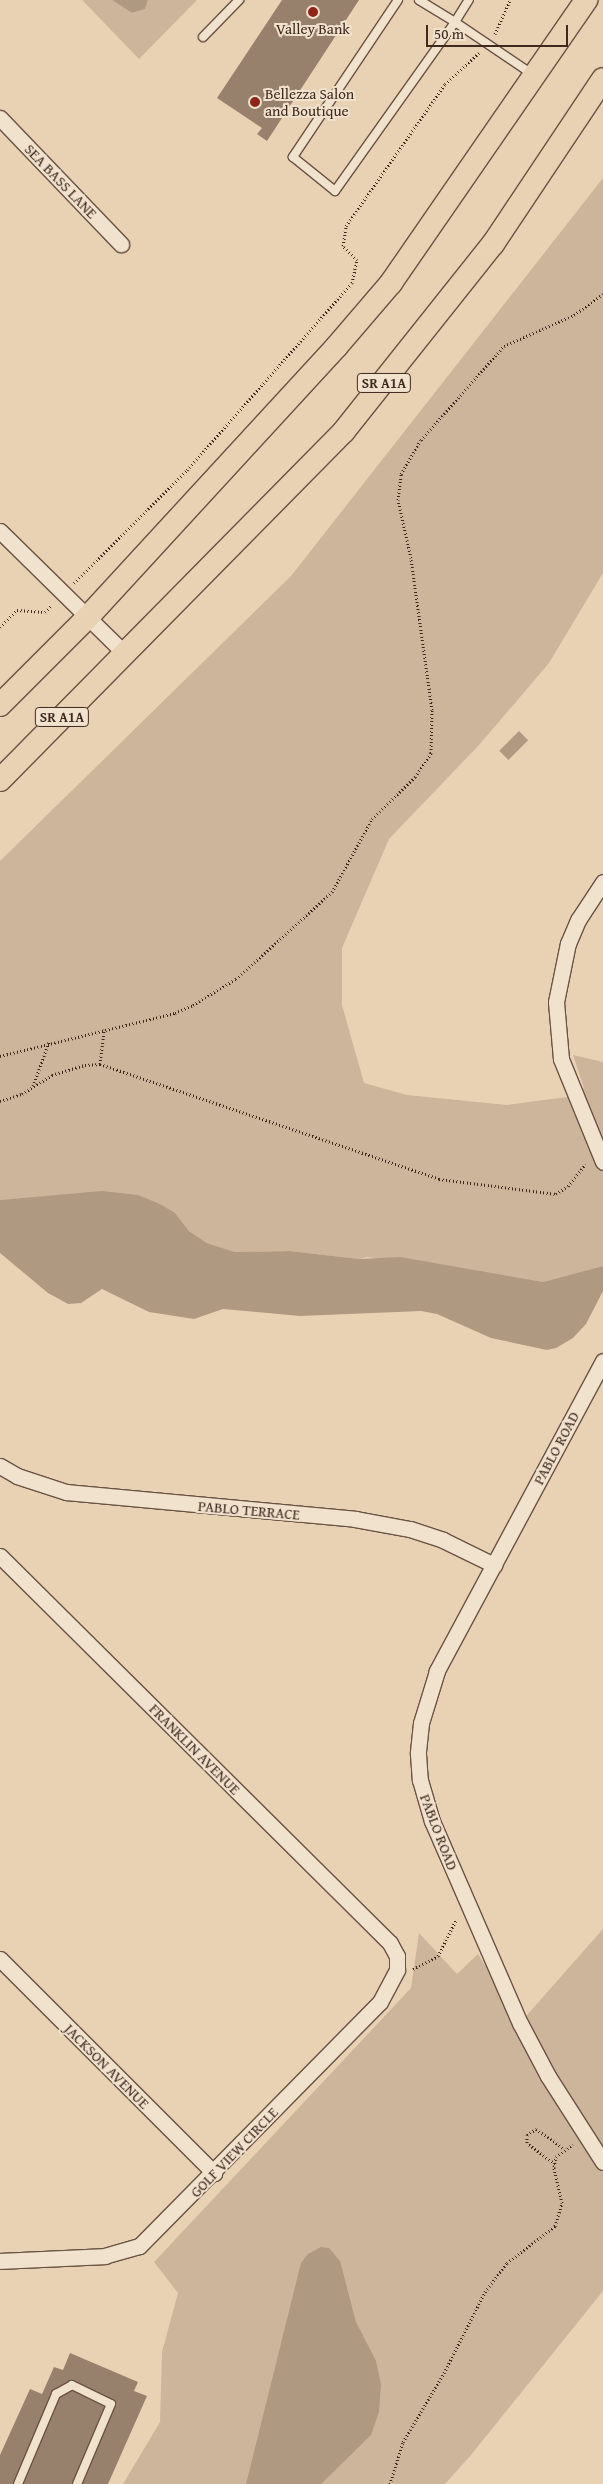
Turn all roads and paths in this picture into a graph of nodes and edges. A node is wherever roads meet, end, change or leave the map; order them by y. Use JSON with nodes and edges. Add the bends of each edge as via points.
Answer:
{"nodes":[{"id":1,"x":239,"y":0,"type":"edge"},
{"id":2,"x":398,"y":0,"type":"edge"},
{"id":3,"x":419,"y":0,"type":"edge"},
{"id":4,"x":469,"y":0,"type":"edge"},
{"id":5,"x":510,"y":0,"type":"edge"},
{"id":6,"x":586,"y":0,"type":"edge"},
{"id":7,"x":455,"y":22,"type":"junction"},
{"id":8,"x":203,"y":37,"type":"dead end"},
{"id":9,"x":488,"y":45,"type":"junction"},
{"id":10,"x":535,"y":77,"type":"junction"},
{"id":11,"x":603,"y":79,"type":"edge"},
{"id":12,"x":0,"y":118,"type":"edge"},
{"id":13,"x":121,"y":244,"type":"dead end"},
{"id":14,"x":603,"y":294,"type":"edge"},
{"id":15,"x":0,"y":531,"type":"edge"},
{"id":16,"x":64,"y":594,"type":"junction"},
{"id":17,"x":87,"y":618,"type":"junction"},
{"id":18,"x":0,"y":627,"type":"edge"},
{"id":19,"x":125,"y":654,"type":"junction"},
{"id":20,"x":0,"y":705,"type":"edge"},
{"id":21,"x":0,"y":780,"type":"edge"},
{"id":22,"x":603,"y":882,"type":"edge"},
{"id":23,"x":104,"y":1029,"type":"junction"},
{"id":24,"x":49,"y":1042,"type":"junction"},
{"id":25,"x":0,"y":1056,"type":"edge"},
{"id":26,"x":100,"y":1064,"type":"junction"},
{"id":27,"x":33,"y":1087,"type":"junction"},
{"id":28,"x":0,"y":1100,"type":"edge"},
{"id":29,"x":601,"y":1157,"type":"edge"},
{"id":30,"x":603,"y":1361,"type":"edge"},
{"id":31,"x":0,"y":1466,"type":"edge"},
{"id":32,"x":0,"y":1556,"type":"edge"},
{"id":33,"x":494,"y":1565,"type":"junction"},
{"id":34,"x":466,"y":1900,"type":"junction"},
{"id":35,"x":390,"y":1943,"type":"joint"},
{"id":36,"x":0,"y":1959,"type":"edge"},
{"id":37,"x":393,"y":1981,"type":"junction"},
{"id":38,"x":587,"y":2140,"type":"junction"},
{"id":39,"x":565,"y":2149,"type":"junction"},
{"id":40,"x":603,"y":2162,"type":"edge"},
{"id":41,"x":555,"y":2164,"type":"junction"},
{"id":42,"x":214,"y":2172,"type":"junction"},
{"id":43,"x":0,"y":2261,"type":"edge"},
{"id":44,"x":18,"y":2484,"type":"edge"},
{"id":45,"x":77,"y":2484,"type":"edge"},
{"id":46,"x":390,"y":2484,"type":"edge"}],
"edges":[{"from":1,"to":8,"type":"lane"},
{"from":2,"to":7,"type":"lane","via":[[293,157],[335,191]]},
{"from":3,"to":7,"type":"lane"},
{"from":4,"to":7,"type":"lane"},
{"from":5,"to":9,"type":"path"},
{"from":6,"to":10,"type":"main road"},
{"from":7,"to":9,"type":"lane"},
{"from":9,"to":10,"type":"lane"},
{"from":9,"to":16,"type":"path","via":[[445,84],[346,226],[343,246],[357,260],[352,283],[187,470]]},
{"from":10,"to":17,"type":"main road","via":[[385,290]]},
{"from":11,"to":19,"type":"main road","number":"SR A1A","via":[[494,244],[350,423]]},
{"from":12,"to":13,"type":"street","name":"SEA BASS LANE"},
{"from":14,"to":23,"type":"path","via":[[574,315],[504,346],[421,440],[401,474],[398,500],[417,595],[434,726],[431,753],[424,765],[372,819],[327,897],[243,973],[216,992],[175,1013]]},
{"from":15,"to":16,"type":"street"},
{"from":16,"to":17,"type":"street"},
{"from":16,"to":18,"type":"path","via":[[45,612],[17,610]]},
{"from":17,"to":19,"type":"street"},
{"from":17,"to":20,"type":"main road"},
{"from":19,"to":21,"type":"main road","number":"SR A1A"},
{"from":22,"to":29,"type":"street","via":[[578,920],[568,943],[556,1002],[561,1059]]},
{"from":23,"to":24,"type":"path"},
{"from":23,"to":26,"type":"path"},
{"from":24,"to":25,"type":"path"},
{"from":24,"to":27,"type":"path"},
{"from":26,"to":27,"type":"path","via":[[66,1070]]},
{"from":26,"to":29,"type":"path","via":[[439,1179],[556,1194]]},
{"from":27,"to":28,"type":"path"},
{"from":30,"to":33,"type":"street","name":"PABLO ROAD"},
{"from":31,"to":33,"type":"street","name":"PABLO TERRACE","via":[[16,1476],[66,1492],[355,1519],[410,1528]]},
{"from":32,"to":35,"type":"street","name":"FRANKLIN AVENUE"},
{"from":33,"to":34,"type":"street","name":"PABLO ROAD","via":[[437,1671],[420,1723],[418,1754],[426,1805]]},
{"from":34,"to":37,"type":"path","via":[[438,1956]]},
{"from":34,"to":38,"type":"street","name":"PABLO ROAD","via":[[520,2023]]},
{"from":35,"to":37,"type":"street","name":"GOLF VIEW CIRCLE","via":[[397,1956]]},
{"from":36,"to":42,"type":"street","name":"JACKSON AVENUE"},
{"from":37,"to":42,"type":"street","name":"GOLF VIEW CIRCLE","via":[[380,2002]]},
{"from":38,"to":39,"type":"path"},
{"from":38,"to":40,"type":"street","name":"PABLO ROAD"},
{"from":39,"to":41,"type":"path","via":[[556,2157]]},
{"from":39,"to":41,"type":"path","via":[[536,2129],[527,2135],[527,2142]]},
{"from":41,"to":46,"type":"path","via":[[562,2203],[555,2226],[506,2264],[485,2292],[444,2373],[403,2442]]},
{"from":42,"to":43,"type":"street","name":"GOLF VIEW CIRCLE","via":[[140,2246],[105,2256]]},
{"from":44,"to":45,"type":"lane","via":[[56,2394],[72,2385],[111,2404]]}]}
